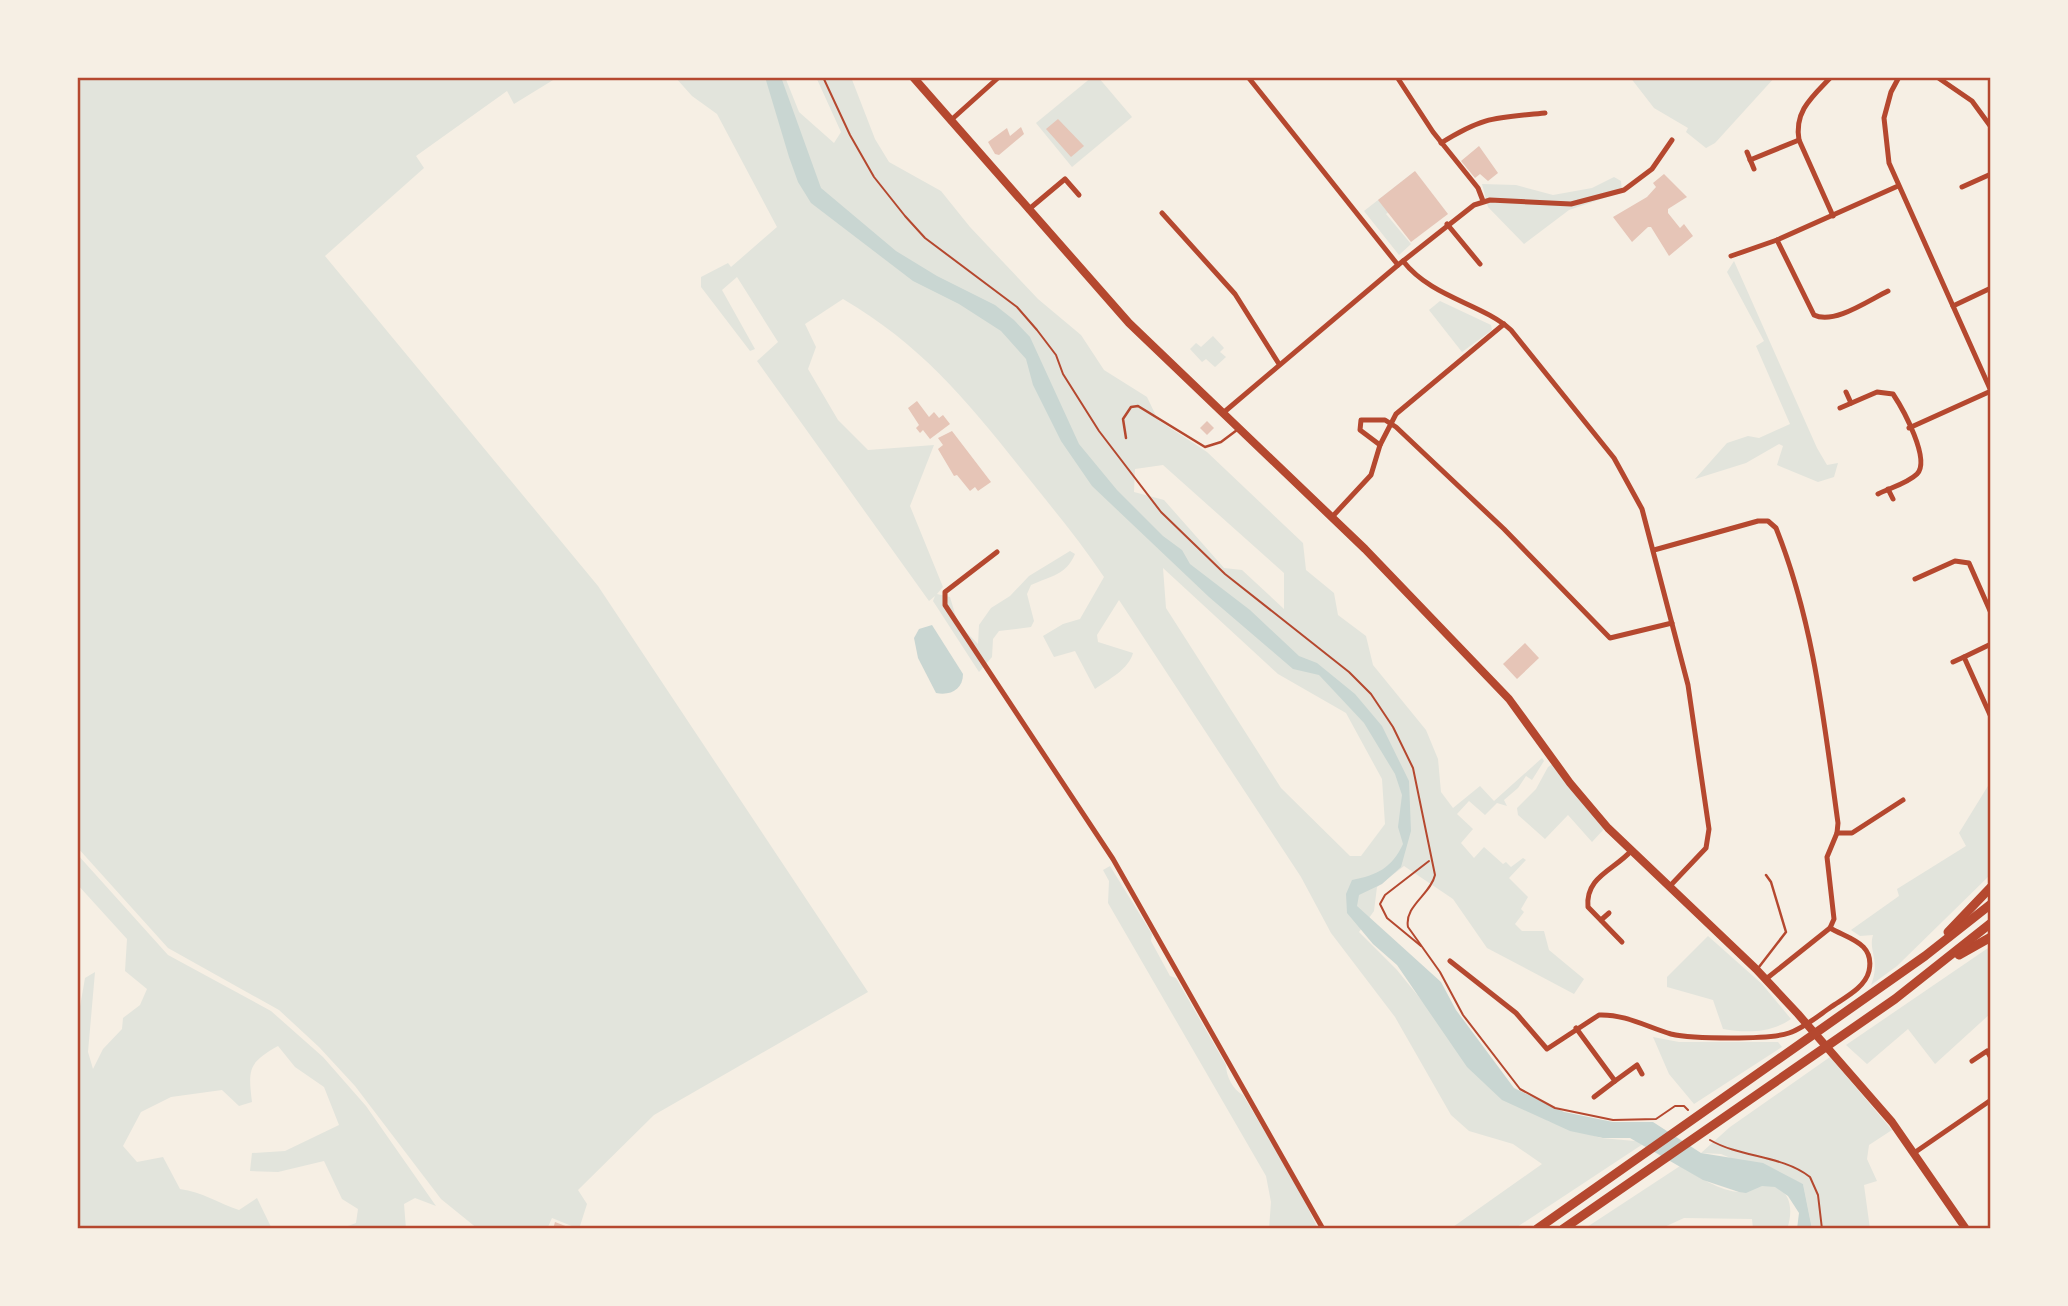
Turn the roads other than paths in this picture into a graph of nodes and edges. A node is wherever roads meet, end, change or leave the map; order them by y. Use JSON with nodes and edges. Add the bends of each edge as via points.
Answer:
{"nodes":[{"id":1,"x":913,"y":77,"type":"edge"},
{"id":2,"x":999,"y":77,"type":"edge"},
{"id":3,"x":1248,"y":77,"type":"edge"},
{"id":4,"x":1397,"y":77,"type":"edge"},
{"id":5,"x":1831,"y":77,"type":"edge"},
{"id":6,"x":1899,"y":77,"type":"edge"},
{"id":7,"x":1937,"y":77,"type":"edge"},
{"id":8,"x":1545,"y":113,"type":"dead end"},
{"id":9,"x":950,"y":121,"type":"junction"},
{"id":10,"x":1991,"y":127,"type":"edge"},
{"id":11,"x":1672,"y":139,"type":"dead end"},
{"id":12,"x":1799,"y":140,"type":"junction"},
{"id":13,"x":1441,"y":144,"type":"junction"},
{"id":14,"x":1747,"y":152,"type":"dead end"},
{"id":15,"x":1750,"y":160,"type":"junction"},
{"id":16,"x":1754,"y":169,"type":"dead end"},
{"id":17,"x":1991,"y":174,"type":"edge"},
{"id":18,"x":1966,"y":176,"type":"dead end"},
{"id":19,"x":1970,"y":183,"type":"junction"},
{"id":20,"x":1898,"y":186,"type":"junction"},
{"id":21,"x":1962,"y":187,"type":"dead end"},
{"id":22,"x":1079,"y":195,"type":"dead end"},
{"id":23,"x":1483,"y":201,"type":"junction"},
{"id":24,"x":1028,"y":210,"type":"junction"},
{"id":25,"x":1163,"y":214,"type":"dead end"},
{"id":26,"x":1833,"y":216,"type":"junction"},
{"id":27,"x":1447,"y":224,"type":"junction"},
{"id":28,"x":1777,"y":240,"type":"junction"},
{"id":29,"x":1731,"y":256,"type":"dead end"},
{"id":30,"x":1400,"y":263,"type":"junction"},
{"id":31,"x":1480,"y":264,"type":"dead end"},
{"id":32,"x":1991,"y":288,"type":"edge"},
{"id":33,"x":1888,"y":291,"type":"dead end"},
{"id":34,"x":1953,"y":306,"type":"junction"},
{"id":35,"x":1504,"y":324,"type":"junction"},
{"id":36,"x":1279,"y":364,"type":"junction"},
{"id":37,"x":1991,"y":391,"type":"edge"},
{"id":38,"x":1846,"y":392,"type":"dead end"},
{"id":39,"x":1851,"y":403,"type":"junction"},
{"id":40,"x":1840,"y":408,"type":"dead end"},
{"id":41,"x":1223,"y":413,"type":"junction"},
{"id":42,"x":1390,"y":422,"type":"junction"},
{"id":43,"x":1909,"y":428,"type":"junction"},
{"id":44,"x":1238,"y":429,"type":"junction"},
{"id":45,"x":1126,"y":438,"type":"dead end"},
{"id":46,"x":1380,"y":445,"type":"junction"},
{"id":47,"x":1888,"y":489,"type":"junction"},
{"id":48,"x":1878,"y":494,"type":"dead end"},
{"id":49,"x":1893,"y":499,"type":"dead end"},
{"id":50,"x":1332,"y":517,"type":"junction"},
{"id":51,"x":1654,"y":550,"type":"junction"},
{"id":52,"x":997,"y":552,"type":"dead end"},
{"id":53,"x":1915,"y":579,"type":"dead end"},
{"id":54,"x":1991,"y":613,"type":"edge"},
{"id":55,"x":1672,"y":623,"type":"junction"},
{"id":56,"x":1991,"y":645,"type":"edge"},
{"id":57,"x":1964,"y":657,"type":"junction"},
{"id":58,"x":1953,"y":662,"type":"dead end"},
{"id":59,"x":1991,"y":717,"type":"edge"},
{"id":60,"x":1903,"y":800,"type":"dead end"},
{"id":61,"x":1837,"y":833,"type":"junction"},
{"id":62,"x":1631,"y":851,"type":"junction"},
{"id":63,"x":1766,"y":875,"type":"dead end"},
{"id":64,"x":1668,"y":887,"type":"junction"},
{"id":65,"x":1991,"y":887,"type":"edge"},
{"id":66,"x":1991,"y":904,"type":"edge"},
{"id":67,"x":1609,"y":913,"type":"dead end"},
{"id":68,"x":1601,"y":920,"type":"junction"},
{"id":69,"x":1991,"y":923,"type":"edge"},
{"id":70,"x":1830,"y":928,"type":"junction"},
{"id":71,"x":1991,"y":937,"type":"edge"},
{"id":72,"x":1622,"y":942,"type":"dead end"},
{"id":73,"x":1925,"y":956,"type":"junction"},
{"id":74,"x":1450,"y":961,"type":"dead end"},
{"id":75,"x":1756,"y":969,"type":"junction"},
{"id":76,"x":1935,"y":969,"type":"junction"},
{"id":77,"x":1766,"y":979,"type":"junction"},
{"id":78,"x":1576,"y":1028,"type":"junction"},
{"id":79,"x":1991,"y":1058,"type":"edge"},
{"id":80,"x":1972,"y":1061,"type":"dead end"},
{"id":81,"x":1642,"y":1074,"type":"dead end"},
{"id":82,"x":1615,"y":1081,"type":"junction"},
{"id":83,"x":1594,"y":1097,"type":"dead end"},
{"id":84,"x":1991,"y":1100,"type":"edge"},
{"id":85,"x":1914,"y":1153,"type":"junction"},
{"id":86,"x":1323,"y":1229,"type":"edge"},
{"id":87,"x":1538,"y":1229,"type":"edge"},
{"id":88,"x":1563,"y":1229,"type":"edge"},
{"id":89,"x":1966,"y":1229,"type":"edge"}],
"edges":[{"from":1,"to":9,"type":"main road"},
{"from":2,"to":9,"type":"street"},
{"from":3,"to":30,"type":"street"},
{"from":4,"to":13,"type":"street"},
{"from":5,"to":12,"type":"street","via":[[1802,108]]},
{"from":6,"to":20,"type":"street","via":[[1887,105],[1883,133]]},
{"from":7,"to":10,"type":"street","via":[[1972,101]]},
{"from":8,"to":13,"type":"street","via":[[1472,123]]},
{"from":9,"to":24,"type":"main road"},
{"from":11,"to":23,"type":"street","via":[[1652,169],[1624,190],[1571,204]]},
{"from":12,"to":15,"type":"street"},
{"from":12,"to":26,"type":"street"},
{"from":13,"to":23,"type":"street","via":[[1478,188]]},
{"from":14,"to":15,"type":"street"},
{"from":15,"to":16,"type":"street"},
{"from":17,"to":19,"type":"street"},
{"from":18,"to":19,"type":"street"},
{"from":19,"to":21,"type":"street"},
{"from":20,"to":26,"type":"street"},
{"from":20,"to":34,"type":"street"},
{"from":22,"to":24,"type":"street","via":[[1065,179]]},
{"from":23,"to":27,"type":"street"},
{"from":24,"to":41,"type":"main road","via":[[1129,323]]},
{"from":25,"to":36,"type":"street","via":[[1235,294]]},
{"from":26,"to":28,"type":"street"},
{"from":27,"to":30,"type":"street"},
{"from":27,"to":31,"type":"street"},
{"from":28,"to":29,"type":"street"},
{"from":28,"to":33,"type":"street","via":[[1814,316],[1833,316]]},
{"from":30,"to":35,"type":"street","via":[[1448,297]]},
{"from":30,"to":36,"type":"street"},
{"from":32,"to":34,"type":"street"},
{"from":34,"to":37,"type":"street"},
{"from":35,"to":42,"type":"street"},
{"from":35,"to":51,"type":"street","via":[[1622,470],[1642,509]]},
{"from":36,"to":41,"type":"street"},
{"from":37,"to":43,"type":"street"},
{"from":38,"to":39,"type":"street"},
{"from":39,"to":40,"type":"street"},
{"from":39,"to":43,"type":"street","via":[[1877,392],[1893,394]]},
{"from":41,"to":44,"type":"main road"},
{"from":42,"to":46,"type":"street"},
{"from":42,"to":46,"type":"street","via":[[1366,418],[1359,422],[1360,430]]},
{"from":42,"to":55,"type":"street","via":[[1504,529],[1607,636],[1614,639]]},
{"from":43,"to":47,"type":"street","via":[[1922,455],[1920,471]]},
{"from":44,"to":45,"type":"lane","via":[[1205,447],[1138,406],[1131,407],[1123,419]]},
{"from":44,"to":50,"type":"main road"},
{"from":46,"to":50,"type":"street","via":[[1371,475]]},
{"from":47,"to":48,"type":"street"},
{"from":47,"to":49,"type":"street"},
{"from":50,"to":62,"type":"main road","via":[[1509,699],[1584,801]]},
{"from":51,"to":55,"type":"street"},
{"from":51,"to":61,"type":"street","via":[[1758,521],[1768,521],[1776,528],[1814,652]]},
{"from":52,"to":86,"type":"street","via":[[945,592],[945,605],[1113,859]]},
{"from":53,"to":54,"type":"street","via":[[1955,561],[1969,563]]},
{"from":55,"to":64,"type":"street","via":[[1691,702],[1710,836],[1706,848]]},
{"from":56,"to":57,"type":"street"},
{"from":57,"to":58,"type":"street"},
{"from":57,"to":59,"type":"street"},
{"from":60,"to":61,"type":"street","via":[[1852,833]]},
{"from":61,"to":70,"type":"street","via":[[1827,857],[1834,919]]},
{"from":62,"to":64,"type":"main road"},
{"from":62,"to":68,"type":"street","via":[[1590,888],[1588,907]]},
{"from":63,"to":75,"type":"lane","via":[[1786,932]]},
{"from":64,"to":75,"type":"main road"},
{"from":65,"to":73,"type":"highway"},
{"from":66,"to":73,"type":"highway"},
{"from":67,"to":68,"type":"street"},
{"from":68,"to":72,"type":"street"},
{"from":69,"to":76,"type":"highway"},
{"from":70,"to":77,"type":"street"},
{"from":70,"to":78,"type":"street","via":[[1866,949],[1870,961],[1867,975],[1840,1001],[1791,1032],[1680,1036],[1606,1015]]},
{"from":71,"to":76,"type":"highway"},
{"from":73,"to":87,"type":"highway"},
{"from":74,"to":78,"type":"street","via":[[1516,1013],[1547,1049]]},
{"from":75,"to":77,"type":"main road"},
{"from":76,"to":88,"type":"highway"},
{"from":77,"to":85,"type":"main road"},
{"from":78,"to":82,"type":"street"},
{"from":79,"to":80,"type":"street","via":[[1987,1051]]},
{"from":81,"to":82,"type":"street","via":[[1637,1065]]},
{"from":82,"to":83,"type":"street"},
{"from":84,"to":85,"type":"street"},
{"from":85,"to":89,"type":"main road"}]}
